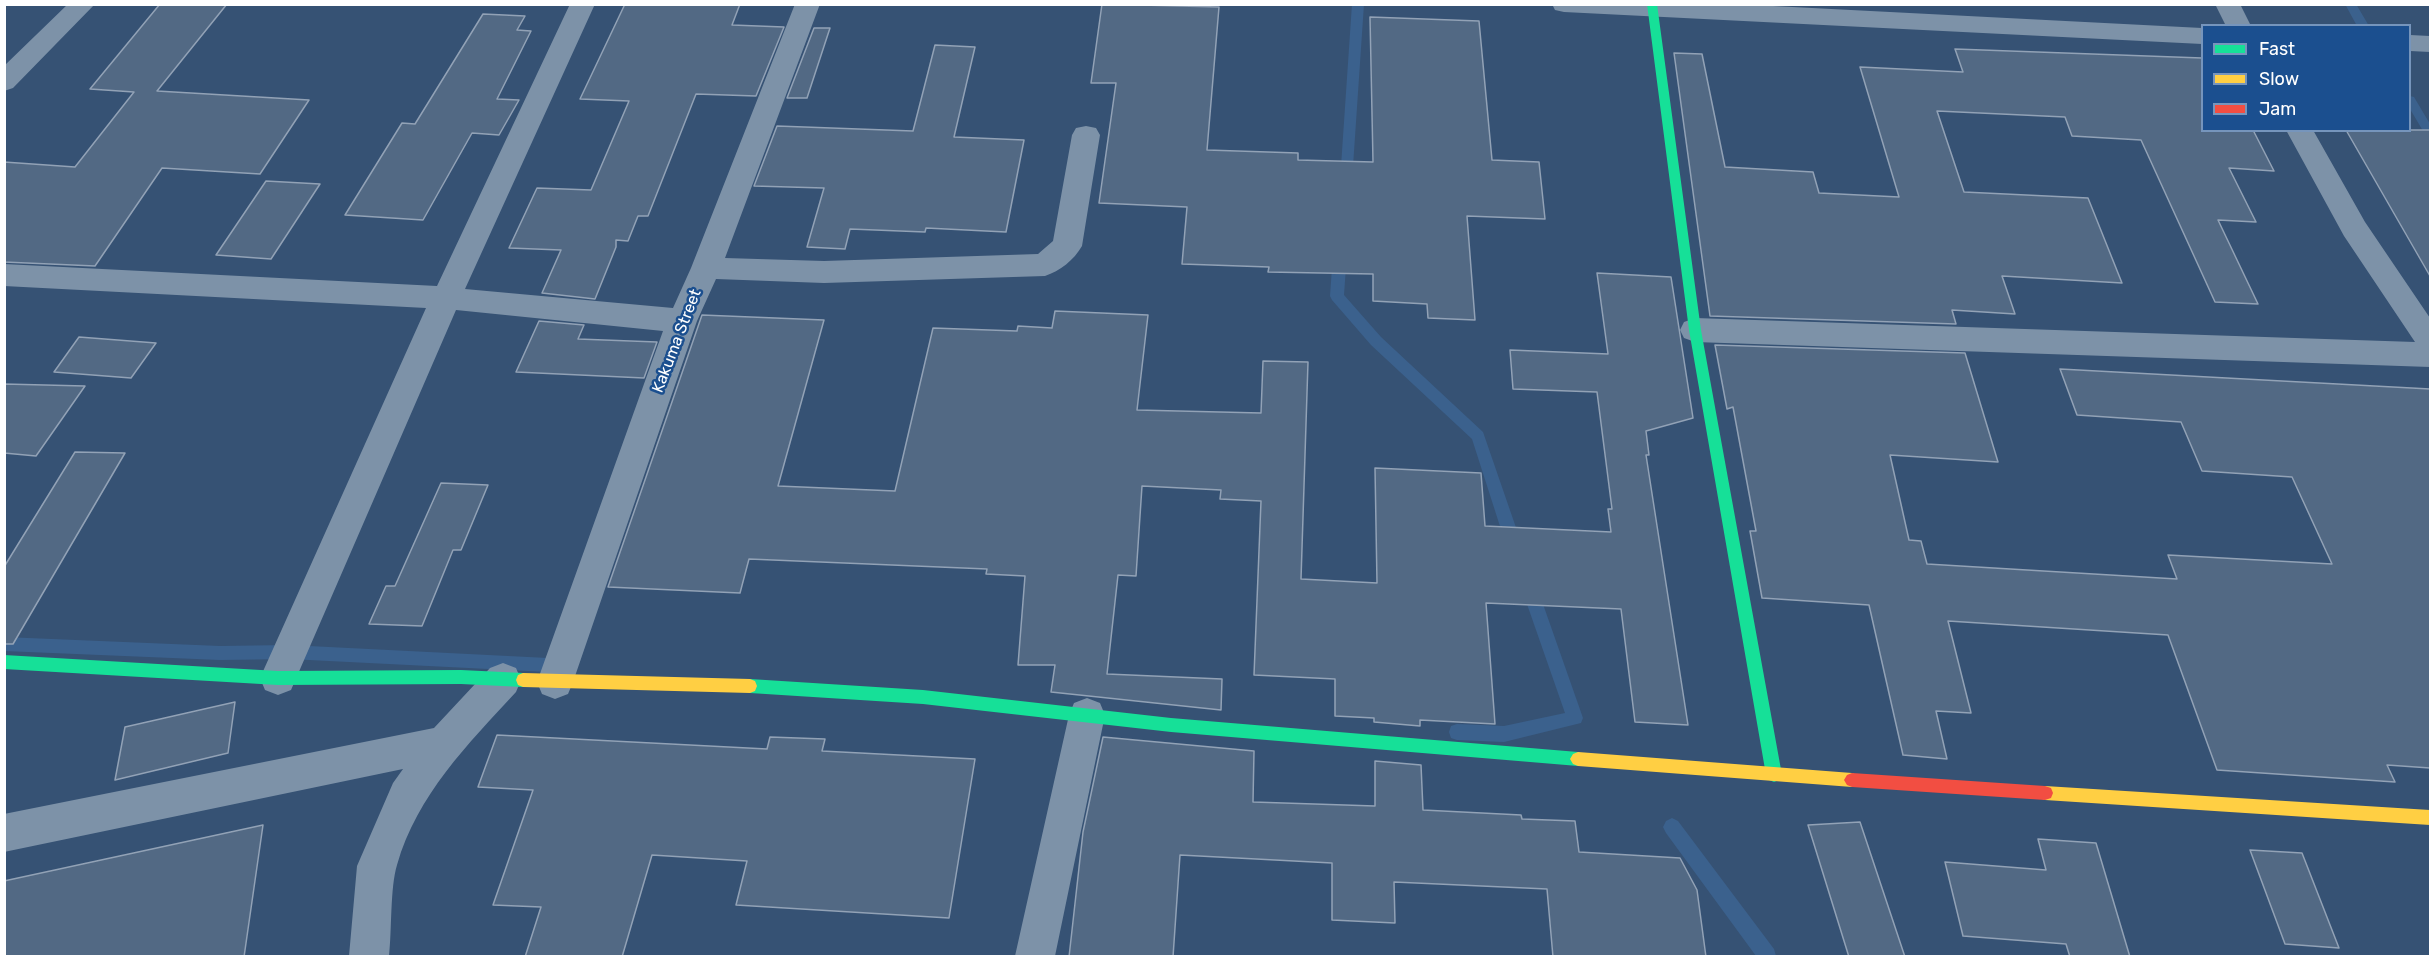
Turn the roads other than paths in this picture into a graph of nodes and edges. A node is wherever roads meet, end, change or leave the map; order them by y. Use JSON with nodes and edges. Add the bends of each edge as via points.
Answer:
{"nodes":[{"id":1,"x":83,"y":4,"type":"edge"},
{"id":2,"x":583,"y":4,"type":"edge"},
{"id":3,"x":808,"y":4,"type":"edge"},
{"id":4,"x":1564,"y":4,"type":"edge"},
{"id":5,"x":2227,"y":4,"type":"edge"},
{"id":6,"x":1652,"y":7,"type":"edge"},
{"id":7,"x":2238,"y":24,"type":"edge"},
{"id":8,"x":2201,"y":36,"type":"edge"},
{"id":9,"x":2411,"y":44,"type":"edge"},
{"id":10,"x":2430,"y":44,"type":"edge"},
{"id":11,"x":4,"y":82,"type":"edge"},
{"id":12,"x":2300,"y":132,"type":"edge"},
{"id":13,"x":1086,"y":135,"type":"dead end"},
{"id":14,"x":706,"y":268,"type":"junction"},
{"id":15,"x":4,"y":275,"type":"edge"},
{"id":16,"x":446,"y":298,"type":"junction"},
{"id":17,"x":682,"y":321,"type":"junction"},
{"id":18,"x":1695,"y":330,"type":"junction"},
{"id":19,"x":2430,"y":342,"type":"edge"},
{"id":20,"x":2430,"y":355,"type":"edge"},
{"id":21,"x":4,"y":662,"type":"edge"},
{"id":22,"x":278,"y":678,"type":"junction"},
{"id":23,"x":503,"y":680,"type":"junction"},
{"id":24,"x":555,"y":682,"type":"junction"},
{"id":25,"x":1087,"y":715,"type":"junction"},
{"id":26,"x":444,"y":743,"type":"junction"},
{"id":27,"x":1774,"y":775,"type":"junction"},
{"id":28,"x":2430,"y":818,"type":"edge"},
{"id":29,"x":4,"y":833,"type":"edge"},
{"id":30,"x":369,"y":957,"type":"edge"},
{"id":31,"x":1035,"y":957,"type":"edge"}],
"edges":[{"from":1,"to":11,"type":"street"},
{"from":2,"to":16,"type":"street"},
{"from":3,"to":14,"type":"street","name":"Kakuma Street"},
{"from":4,"to":6,"type":"street"},
{"from":5,"to":7,"type":"street"},
{"from":6,"to":8,"type":"street"},
{"from":6,"to":18,"type":"street"},
{"from":9,"to":10,"type":"street"},
{"from":12,"to":19,"type":"street","via":[[2354,229]]},
{"from":13,"to":14,"type":"street","via":[[1067,246],[1045,265],[824,272]]},
{"from":14,"to":17,"type":"street","name":"Kakuma Street"},
{"from":15,"to":16,"type":"street"},
{"from":16,"to":17,"type":"street"},
{"from":16,"to":22,"type":"street"},
{"from":17,"to":24,"type":"street","name":"Kakuma Street"},
{"from":18,"to":20,"type":"street"},
{"from":18,"to":27,"type":"street"},
{"from":21,"to":22,"type":"street"},
{"from":22,"to":23,"type":"street"},
{"from":23,"to":24,"type":"street"},
{"from":23,"to":26,"type":"street"},
{"from":24,"to":25,"type":"street","via":[[791,687]]},
{"from":25,"to":27,"type":"street"},
{"from":25,"to":31,"type":"street"},
{"from":26,"to":29,"type":"street"},
{"from":26,"to":30,"type":"street","via":[[406,796],[377,866]]},
{"from":27,"to":28,"type":"street"}]}
